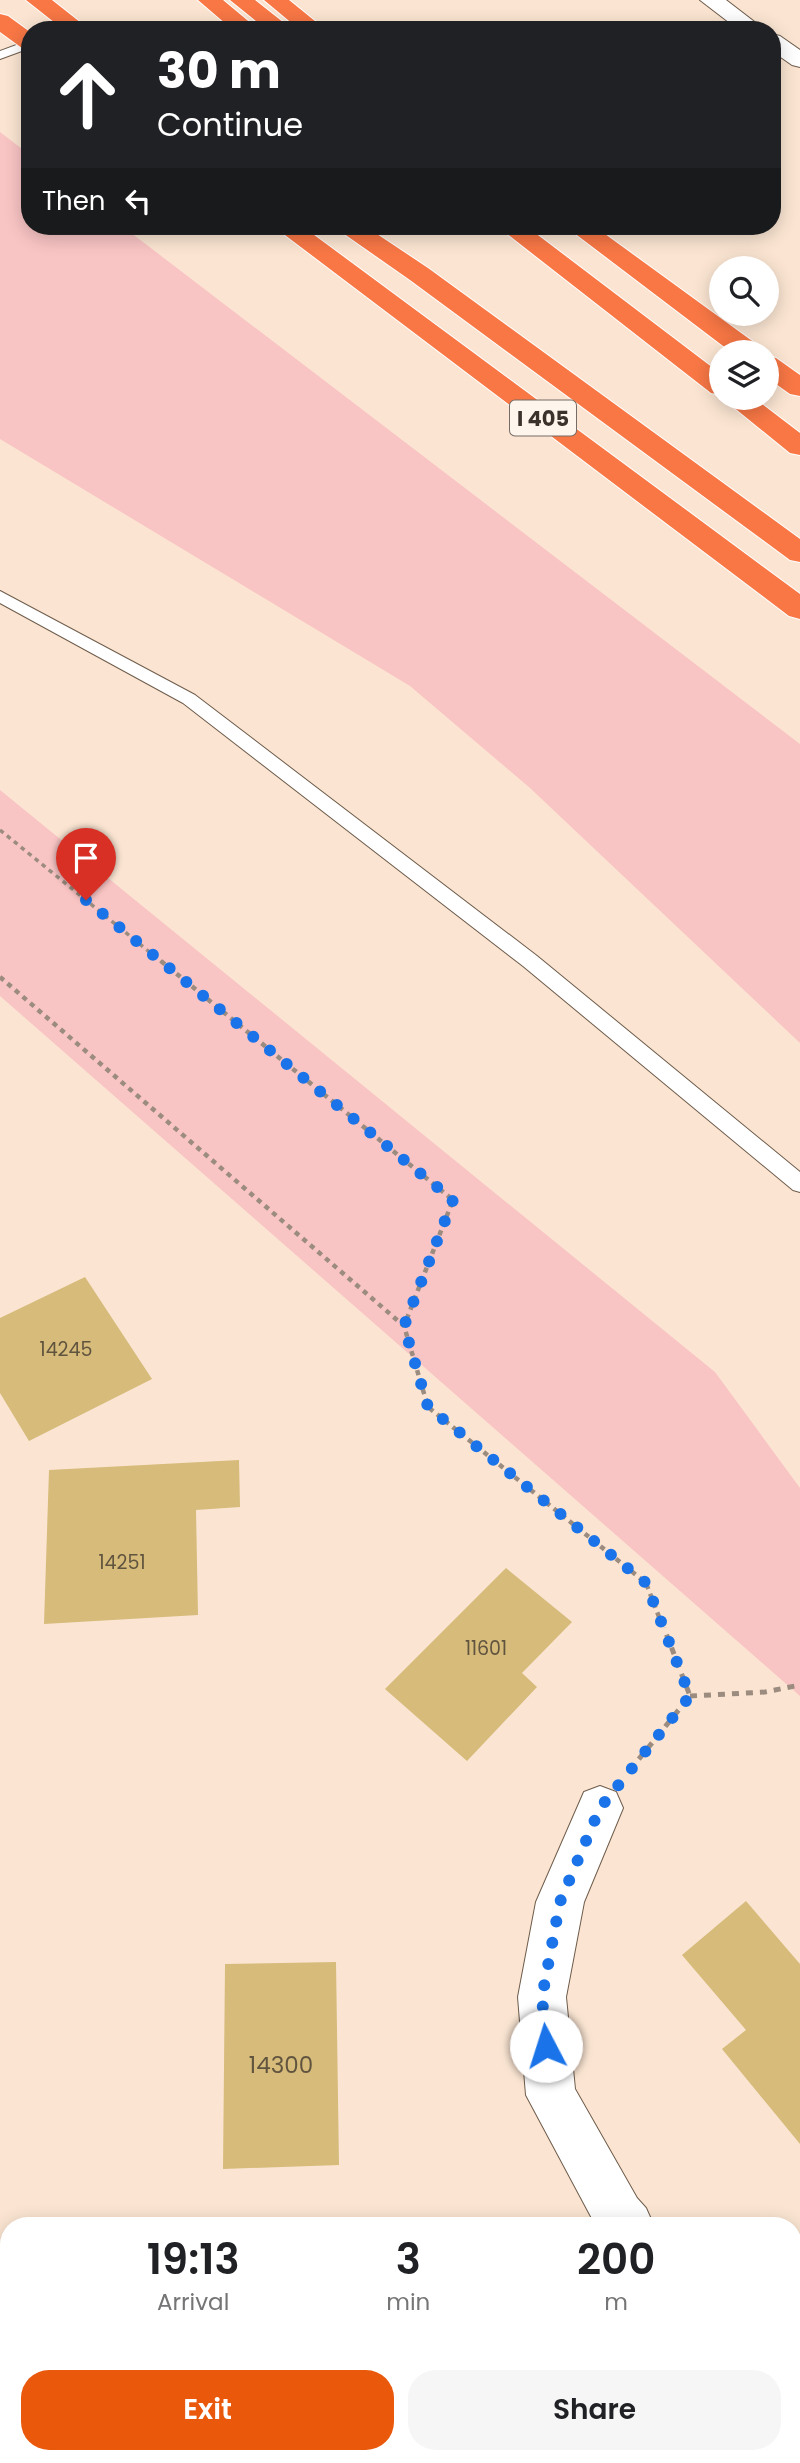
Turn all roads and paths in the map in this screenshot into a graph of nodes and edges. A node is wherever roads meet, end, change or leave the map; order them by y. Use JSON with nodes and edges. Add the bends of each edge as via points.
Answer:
{"nodes":[{"id":1,"x":37,"y":0,"type":"edge"},
{"id":2,"x":209,"y":0,"type":"edge"},
{"id":3,"x":241,"y":0,"type":"edge"},
{"id":4,"x":275,"y":0,"type":"edge"},
{"id":5,"x":711,"y":0,"type":"edge"},
{"id":6,"x":0,"y":21,"type":"edge"},
{"id":7,"x":66,"y":21,"type":"edge"},
{"id":8,"x":236,"y":21,"type":"edge"},
{"id":9,"x":270,"y":21,"type":"edge"},
{"id":10,"x":303,"y":21,"type":"edge"},
{"id":11,"x":741,"y":21,"type":"edge"},
{"id":12,"x":21,"y":36,"type":"edge"},
{"id":13,"x":21,"y":47,"type":"edge"},
{"id":14,"x":781,"y":47,"type":"edge"},
{"id":15,"x":0,"y":55,"type":"edge"},
{"id":16,"x":800,"y":60,"type":"edge"},
{"id":17,"x":298,"y":235,"type":"edge"},
{"id":18,"x":362,"y":235,"type":"edge"},
{"id":19,"x":522,"y":235,"type":"edge"},
{"id":20,"x":590,"y":235,"type":"edge"},
{"id":21,"x":733,"y":340,"type":"edge"},
{"id":22,"x":779,"y":373,"type":"edge"},
{"id":23,"x":709,"y":378,"type":"edge"},
{"id":24,"x":800,"y":388,"type":"edge"},
{"id":25,"x":752,"y":410,"type":"edge"},
{"id":26,"x":800,"y":447,"type":"edge"},
{"id":27,"x":800,"y":553,"type":"edge"},
{"id":28,"x":0,"y":596,"type":"edge"},
{"id":29,"x":800,"y":609,"type":"edge"},
{"id":30,"x":0,"y":830,"type":"edge"},
{"id":31,"x":0,"y":976,"type":"edge"},
{"id":32,"x":800,"y":1184,"type":"edge"},
{"id":33,"x":404,"y":1326,"type":"junction"},
{"id":34,"x":800,"y":1685,"type":"edge"},
{"id":35,"x":690,"y":1696,"type":"junction"},
{"id":36,"x":600,"y":1808,"type":"joint"},
{"id":37,"x":622,"y":2217,"type":"edge"}],
"edges":[{"from":1,"to":7,"type":"highway"},
{"from":2,"to":8,"type":"highway"},
{"from":3,"to":9,"type":"highway"},
{"from":4,"to":10,"type":"highway"},
{"from":5,"to":11,"type":"street"},
{"from":6,"to":12,"type":"highway"},
{"from":13,"to":15,"type":"lane"},
{"from":14,"to":16,"type":"street"},
{"from":17,"to":29,"type":"highway","number":"I 405"},
{"from":18,"to":27,"type":"highway","number":"I 405"},
{"from":19,"to":23,"type":"highway"},
{"from":20,"to":21,"type":"highway"},
{"from":22,"to":24,"type":"highway"},
{"from":25,"to":26,"type":"highway"},
{"from":28,"to":32,"type":"lane","via":[[189,699],[530,961]]},
{"from":30,"to":33,"type":"path","via":[[453,1200]]},
{"from":31,"to":33,"type":"path"},
{"from":33,"to":35,"type":"path","via":[[428,1407],[646,1583]]},
{"from":34,"to":35,"type":"path"},
{"from":35,"to":36,"type":"path"},
{"from":36,"to":37,"type":"street","via":[[560,1902],[542,1997],[551,2095]]}]}
